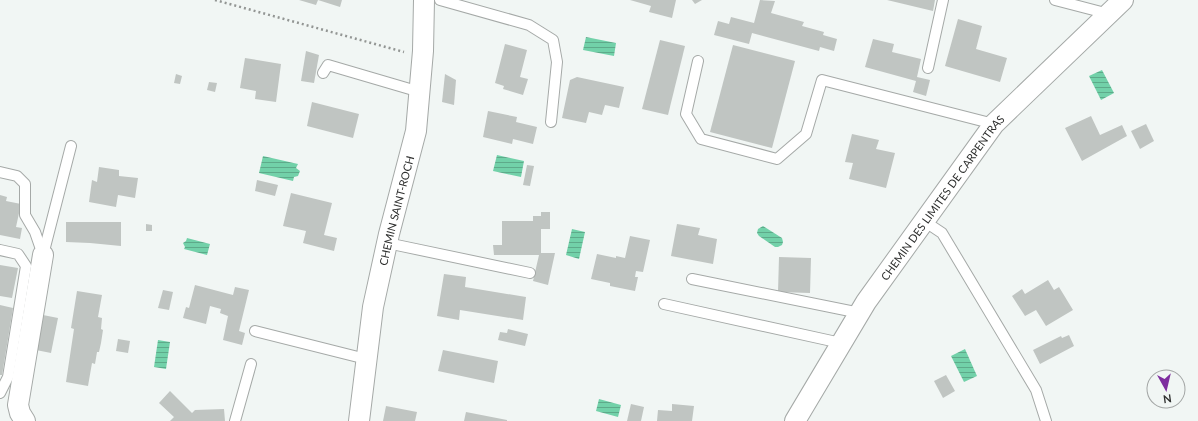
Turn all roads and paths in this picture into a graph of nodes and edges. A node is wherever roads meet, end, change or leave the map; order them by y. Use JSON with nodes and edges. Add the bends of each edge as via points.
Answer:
{"nodes":[{"id":1,"x":215,"y":0,"type":"edge"},
{"id":2,"x":424,"y":0,"type":"edge"},
{"id":3,"x":440,"y":0,"type":"edge"},
{"id":4,"x":943,"y":0,"type":"edge"},
{"id":5,"x":1055,"y":0,"type":"edge"},
{"id":6,"x":1123,"y":0,"type":"edge"},
{"id":7,"x":1109,"y":14,"type":"junction"},
{"id":8,"x":423,"y":50,"type":"junction"},
{"id":9,"x":698,"y":62,"type":"dead end"},
{"id":10,"x":928,"y":68,"type":"dead end"},
{"id":11,"x":323,"y":73,"type":"dead end"},
{"id":12,"x":420,"y":92,"type":"junction"},
{"id":13,"x":551,"y":122,"type":"dead end"},
{"id":14,"x":994,"y":124,"type":"junction"},
{"id":15,"x":71,"y":146,"type":"dead end"},
{"id":16,"x":0,"y":172,"type":"edge"},
{"id":17,"x":924,"y":221,"type":"junction"},
{"id":18,"x":387,"y":243,"type":"junction"},
{"id":19,"x":0,"y":250,"type":"edge"},
{"id":20,"x":43,"y":255,"type":"junction"},
{"id":21,"x":530,"y":272,"type":"dead end"},
{"id":22,"x":692,"y":279,"type":"dead end"},
{"id":23,"x":664,"y":304,"type":"dead end"},
{"id":24,"x":860,"y":313,"type":"junction"},
{"id":25,"x":255,"y":331,"type":"dead end"},
{"id":26,"x":841,"y":343,"type":"junction"},
{"id":27,"x":366,"y":358,"type":"junction"},
{"id":28,"x":251,"y":364,"type":"dead end"},
{"id":29,"x":0,"y":393,"type":"edge"},
{"id":30,"x":25,"y":421,"type":"edge"},
{"id":31,"x":235,"y":421,"type":"edge"},
{"id":32,"x":359,"y":421,"type":"edge"},
{"id":33,"x":795,"y":421,"type":"edge"},
{"id":34,"x":1046,"y":421,"type":"edge"}],
"edges":[{"from":1,"to":8,"type":"path","via":[[408,53]]},
{"from":2,"to":8,"type":"street","name":"CHEMIN SAINT-ROCH"},
{"from":3,"to":13,"type":"lane","via":[[529,25],[554,40],[557,62]]},
{"from":4,"to":10,"type":"lane"},
{"from":5,"to":7,"type":"lane"},
{"from":6,"to":7,"type":"street","name":"CHEMIN DES LIMITES DE CARPENTRAS"},
{"from":7,"to":14,"type":"street","name":"CHEMIN DES LIMITES DE CARPENTRAS"},
{"from":8,"to":12,"type":"street","name":"CHEMIN SAINT-ROCH"},
{"from":9,"to":14,"type":"lane","via":[[686,114],[701,138],[777,159],[806,134],[822,80]]},
{"from":11,"to":12,"type":"lane","via":[[328,65]]},
{"from":12,"to":18,"type":"street","name":"CHEMIN SAINT-ROCH","via":[[416,131]]},
{"from":14,"to":17,"type":"street","name":"CHEMIN DES LIMITES DE CARPENTRAS"},
{"from":15,"to":20,"type":"lane"},
{"from":16,"to":20,"type":"lane","via":[[17,176],[25,184],[25,215],[35,232]]},
{"from":17,"to":24,"type":"street","name":"CHEMIN DES LIMITES DE CARPENTRAS"},
{"from":17,"to":34,"type":"lane","via":[[942,233],[1036,390]]},
{"from":18,"to":21,"type":"lane"},
{"from":18,"to":27,"type":"street","name":"CHEMIN SAINT-ROCH","via":[[373,307]]},
{"from":19,"to":29,"type":"lane","via":[[18,254],[26,266],[8,377]]},
{"from":20,"to":30,"type":"street","via":[[18,405]]},
{"from":22,"to":24,"type":"lane"},
{"from":23,"to":26,"type":"lane"},
{"from":24,"to":26,"type":"street","name":"CHEMIN DES LIMITES DE CARPENTRAS"},
{"from":25,"to":27,"type":"lane"},
{"from":26,"to":33,"type":"street","name":"CHEMIN DES LIMITES DE CARPENTRAS"},
{"from":27,"to":32,"type":"street","name":"CHEMIN SAINT-ROCH"},
{"from":28,"to":31,"type":"lane"}]}
